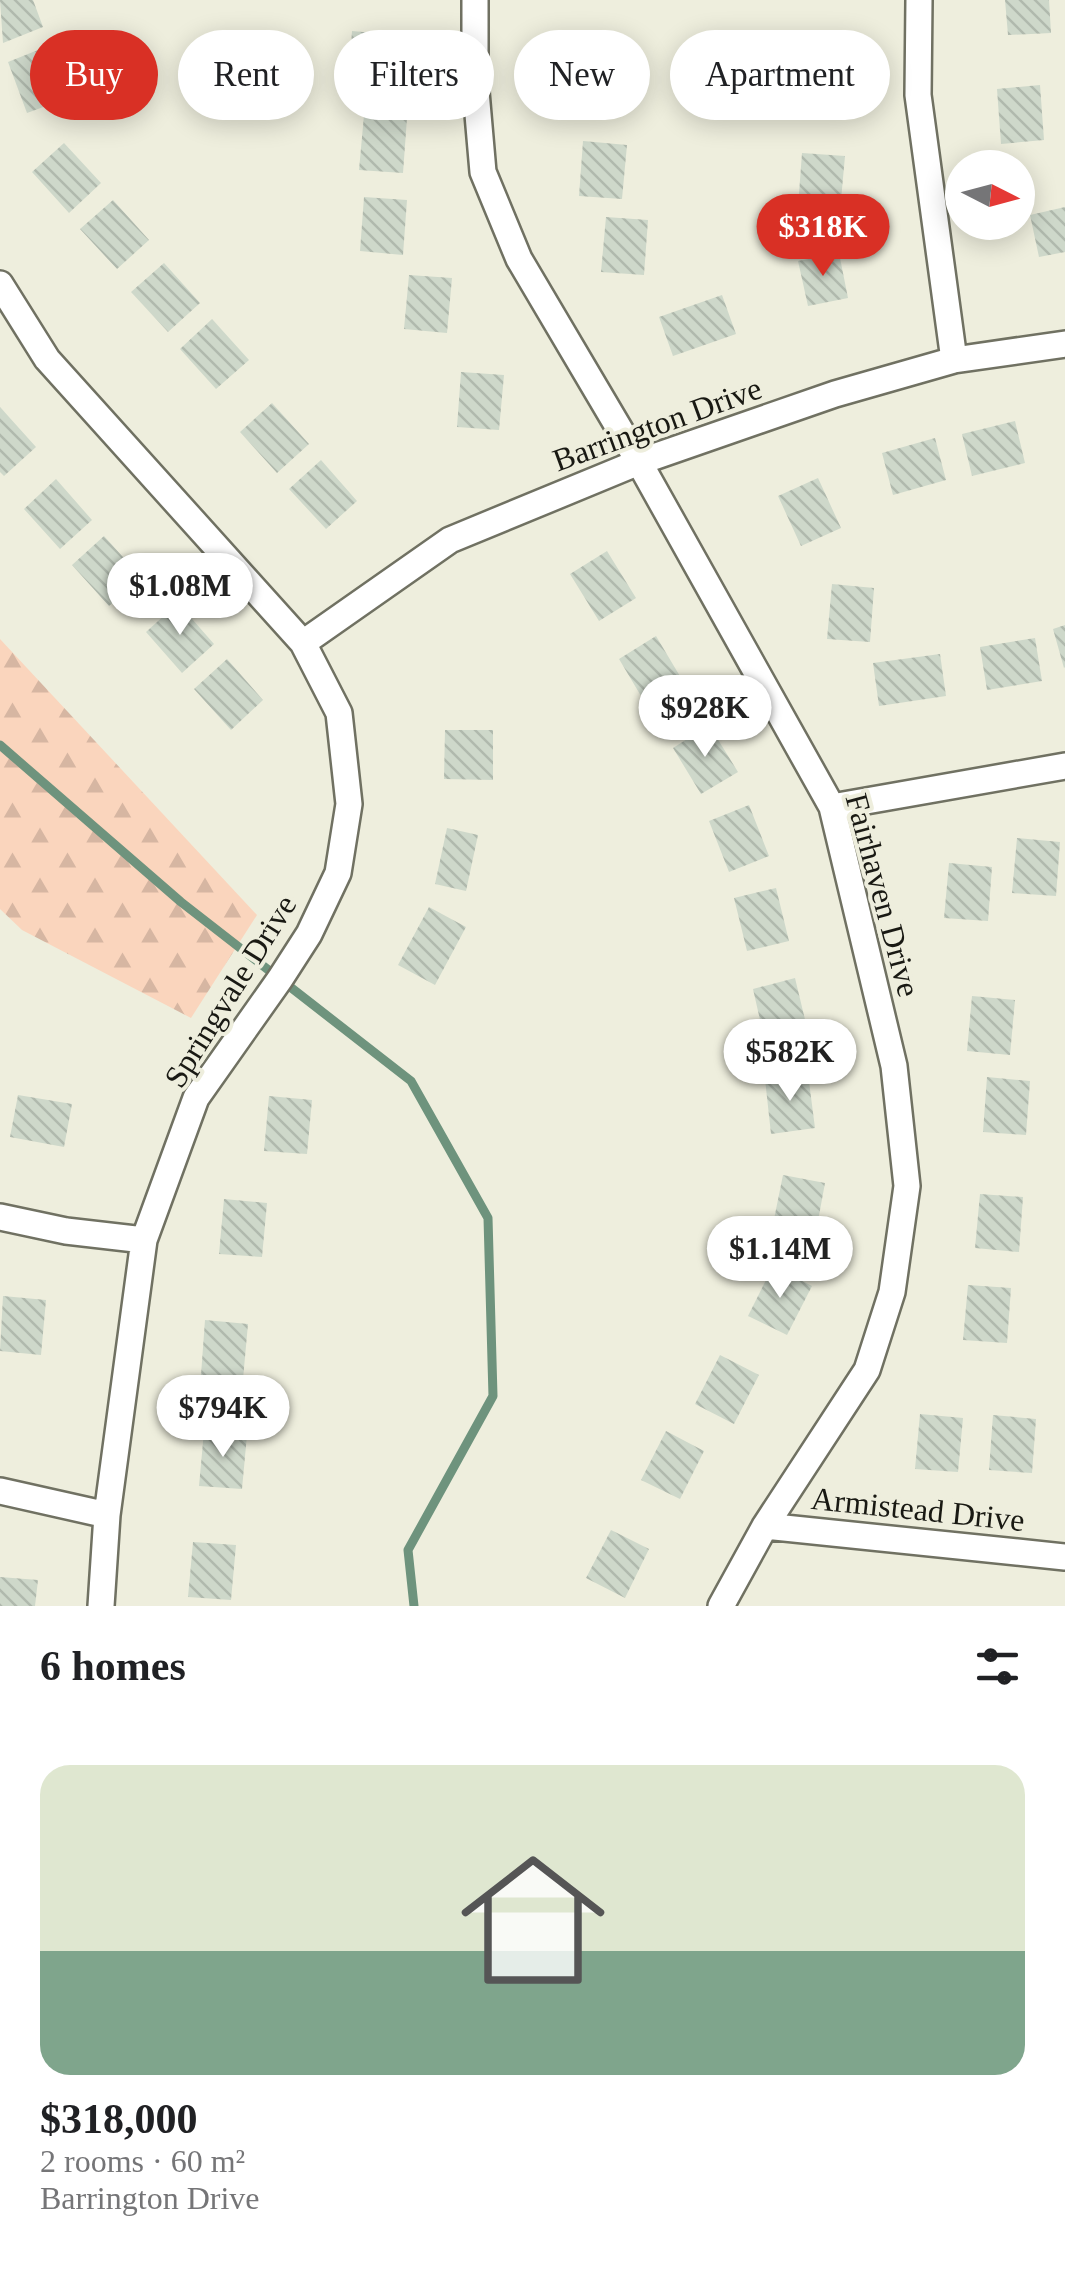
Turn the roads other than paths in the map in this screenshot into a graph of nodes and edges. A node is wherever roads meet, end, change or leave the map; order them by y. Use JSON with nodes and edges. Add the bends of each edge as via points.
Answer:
{"nodes":[{"id":1,"x":475,"y":0,"type":"edge"},
{"id":2,"x":919,"y":0,"type":"edge"},
{"id":3,"x":0,"y":284,"type":"edge"},
{"id":4,"x":1065,"y":344,"type":"edge"},
{"id":5,"x":954,"y":360,"type":"junction"},
{"id":6,"x":639,"y":462,"type":"junction"},
{"id":7,"x":302,"y":642,"type":"junction"},
{"id":8,"x":1065,"y":766,"type":"edge"},
{"id":9,"x":832,"y":807,"type":"junction"},
{"id":10,"x":0,"y":1217,"type":"edge"},
{"id":11,"x":144,"y":1240,"type":"junction"},
{"id":12,"x":0,"y":1491,"type":"edge"},
{"id":13,"x":107,"y":1514,"type":"junction"},
{"id":14,"x":765,"y":1526,"type":"junction"},
{"id":15,"x":1065,"y":1557,"type":"edge"},
{"id":16,"x":100,"y":1606,"type":"edge"},
{"id":17,"x":721,"y":1606,"type":"edge"}],
"edges":[{"from":1,"to":6,"type":"street","name":"Fairhaven Drive","via":[[474,80],[484,172],[519,259]]},
{"from":2,"to":5,"type":"street","via":[[918,95]]},
{"from":3,"to":7,"type":"street","name":"Springvale Drive","via":[[47,359]]},
{"from":4,"to":5,"type":"street","name":"Barrington Drive"},
{"from":5,"to":6,"type":"street","name":"Barrington Drive"},
{"from":6,"to":7,"type":"street","name":"Barrington Drive","via":[[450,540]]},
{"from":6,"to":9,"type":"street","name":"Fairhaven Drive"},
{"from":7,"to":11,"type":"street","name":"Springvale Drive","via":[[339,713],[349,804],[338,874],[280,979],[196,1098]]},
{"from":8,"to":9,"type":"street"},
{"from":9,"to":14,"type":"street","name":"Fairhaven Drive","via":[[894,1066],[907,1186],[892,1292],[867,1370]]},
{"from":10,"to":11,"type":"street"},
{"from":11,"to":13,"type":"street","name":"Springvale Drive"},
{"from":12,"to":13,"type":"street"},
{"from":13,"to":16,"type":"street","name":"Springvale Drive"},
{"from":14,"to":15,"type":"street","name":"Armistead Drive"},
{"from":14,"to":17,"type":"street","name":"Fairhaven Drive"}]}
